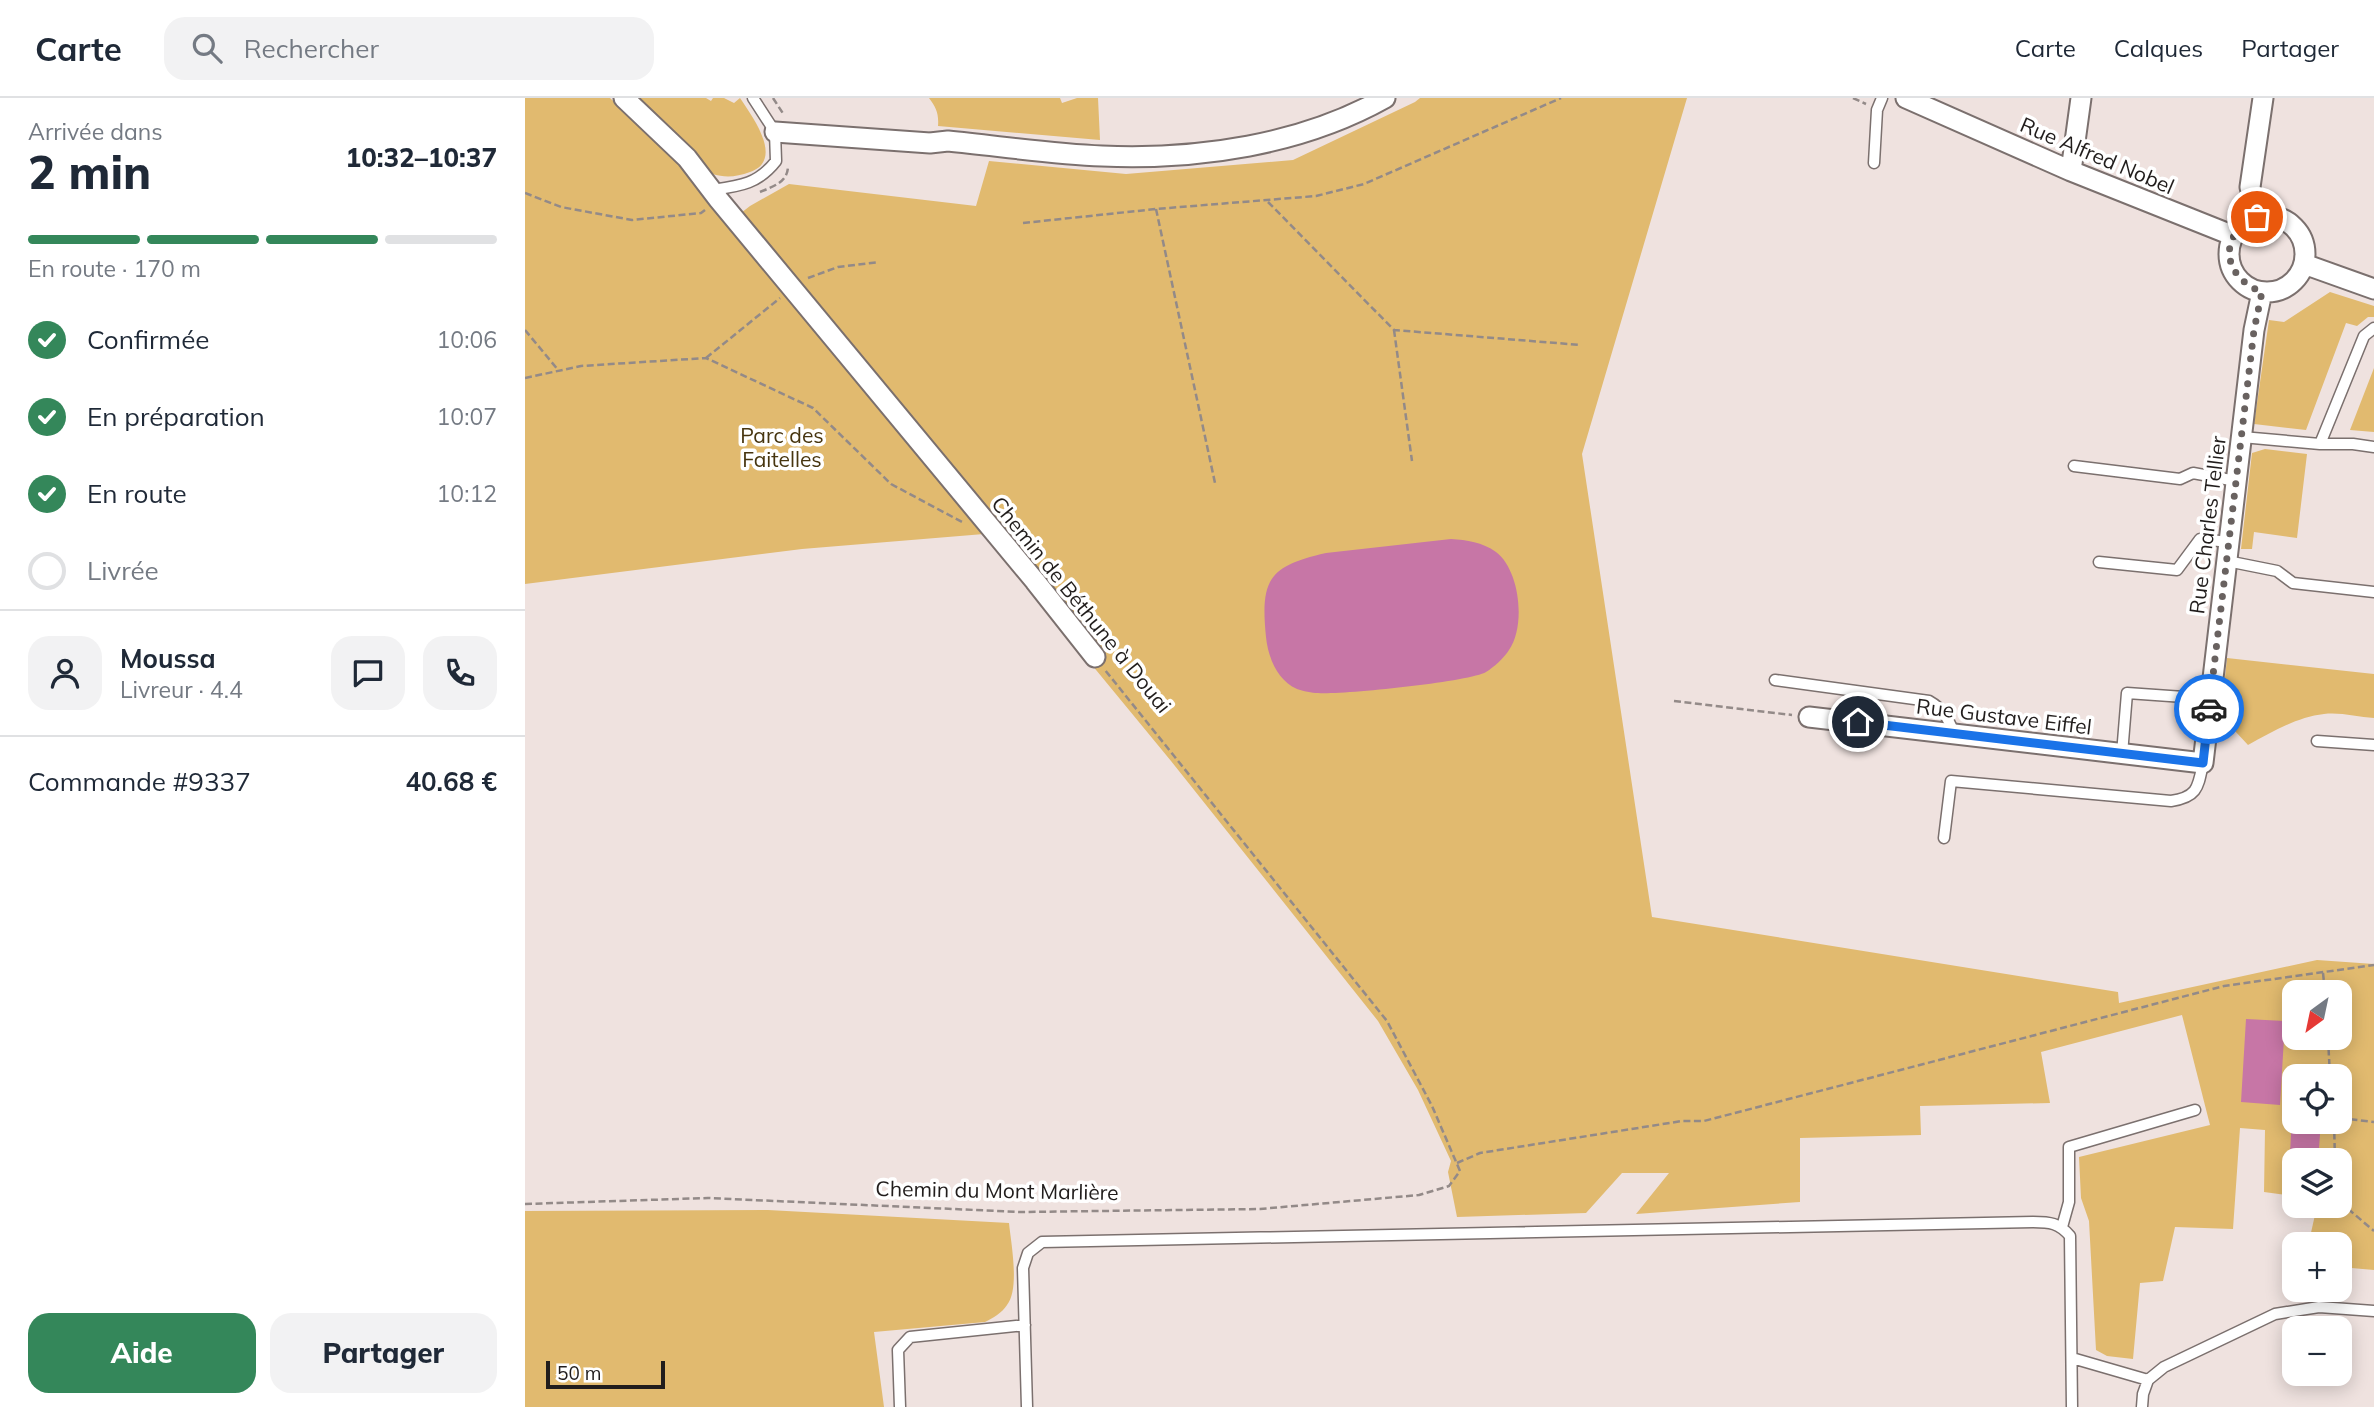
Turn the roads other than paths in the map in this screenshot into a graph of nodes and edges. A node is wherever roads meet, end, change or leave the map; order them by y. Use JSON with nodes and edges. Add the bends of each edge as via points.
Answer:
{"nodes":[{"id":1,"x":624,"y":98,"type":"edge"},
{"id":2,"x":753,"y":98,"type":"edge"},
{"id":3,"x":1385,"y":98,"type":"edge"},
{"id":4,"x":1882,"y":98,"type":"edge"},
{"id":5,"x":1906,"y":98,"type":"edge"},
{"id":6,"x":2081,"y":98,"type":"edge"},
{"id":7,"x":2263,"y":98,"type":"edge"},
{"id":8,"x":775,"y":132,"type":"junction"},
{"id":9,"x":1874,"y":163,"type":"dead end"},
{"id":10,"x":2071,"y":171,"type":"junction"},
{"id":11,"x":715,"y":195,"type":"junction"},
{"id":12,"x":2257,"y":217,"type":"junction"},
{"id":13,"x":2234,"y":236,"type":"junction"},
{"id":14,"x":2304,"y":264,"type":"junction"},
{"id":15,"x":2374,"y":289,"type":"edge"},
{"id":16,"x":2262,"y":292,"type":"junction"},
{"id":17,"x":2374,"y":328,"type":"edge"},
{"id":18,"x":2242,"y":437,"type":"junction"},
{"id":19,"x":2320,"y":444,"type":"junction"},
{"id":20,"x":2374,"y":447,"type":"edge"},
{"id":21,"x":2074,"y":466,"type":"dead end"},
{"id":22,"x":2236,"y":481,"type":"junction"},
{"id":23,"x":2228,"y":551,"type":"junction"},
{"id":24,"x":2099,"y":562,"type":"dead end"},
{"id":25,"x":2374,"y":592,"type":"edge"},
{"id":26,"x":1095,"y":657,"type":"road end"},
{"id":27,"x":1775,"y":680,"type":"dead end"},
{"id":28,"x":2184,"y":697,"type":"dead end"},
{"id":29,"x":1809,"y":717,"type":"road end"},
{"id":30,"x":1954,"y":734,"type":"junction"},
{"id":31,"x":2318,"y":741,"type":"dead end"},
{"id":32,"x":2374,"y":745,"type":"edge"},
{"id":33,"x":2122,"y":754,"type":"junction"},
{"id":34,"x":2203,"y":763,"type":"junction"},
{"id":35,"x":1944,"y":838,"type":"dead end"},
{"id":36,"x":2195,"y":1110,"type":"dead end"},
{"id":37,"x":2062,"y":1227,"type":"junction"},
{"id":38,"x":2374,"y":1311,"type":"edge"},
{"id":39,"x":1025,"y":1325,"type":"junction"},
{"id":40,"x":2072,"y":1358,"type":"junction"},
{"id":41,"x":2148,"y":1380,"type":"junction"},
{"id":42,"x":900,"y":1407,"type":"edge"},
{"id":43,"x":1027,"y":1407,"type":"edge"},
{"id":44,"x":2072,"y":1407,"type":"edge"},
{"id":45,"x":2142,"y":1407,"type":"edge"}],
"edges":[{"from":1,"to":11,"type":"street","name":"Chemin de Béthune à Douai","via":[[687,158]]},
{"from":2,"to":8,"type":"lane"},
{"from":3,"to":8,"type":"street","via":[[1299,135],[1231,149],[1157,155],[1102,156],[948,141]]},
{"from":4,"to":9,"type":"lane"},
{"from":5,"to":10,"type":"street","name":"Rue Alfred Nobel"},
{"from":6,"to":10,"type":"street"},
{"from":7,"to":12,"type":"street","via":[[2250,187]]},
{"from":8,"to":11,"type":"lane","via":[[776,161],[764,175]]},
{"from":10,"to":13,"type":"street","name":"Rue Alfred Nobel"},
{"from":11,"to":26,"type":"street","name":"Chemin de Béthune à Douai"},
{"from":12,"to":13,"type":"street"},
{"from":12,"to":14,"type":"street","via":[[2290,223],[2303,242]]},
{"from":13,"to":16,"type":"street","via":[[2229,250],[2234,271],[2248,287]]},
{"from":14,"to":15,"type":"street"},
{"from":14,"to":16,"type":"street","via":[[2293,283]]},
{"from":16,"to":18,"type":"street","name":"Rue Charles Tellier"},
{"from":17,"to":19,"type":"lane","via":[[2364,336]]},
{"from":18,"to":19,"type":"lane"},
{"from":18,"to":22,"type":"street","name":"Rue Charles Tellier"},
{"from":19,"to":20,"type":"lane"},
{"from":21,"to":22,"type":"lane","via":[[2180,479],[2193,473]]},
{"from":22,"to":23,"type":"street","name":"Rue Charles Tellier"},
{"from":23,"to":24,"type":"lane","via":[[2200,539],[2177,570]]},
{"from":23,"to":25,"type":"lane","via":[[2277,571],[2293,583]]},
{"from":23,"to":34,"type":"street","name":"Rue Charles Tellier"},
{"from":27,"to":30,"type":"lane","via":[[1929,701],[1942,709]]},
{"from":28,"to":33,"type":"lane","via":[[2127,693]]},
{"from":29,"to":30,"type":"street","name":"Rue Gustave Eiffel"},
{"from":30,"to":33,"type":"street","name":"Rue Gustave Eiffel"},
{"from":31,"to":32,"type":"lane"},
{"from":33,"to":34,"type":"street","name":"Rue Gustave Eiffel"},
{"from":34,"to":35,"type":"lane","via":[[2194,793],[2171,801],[1951,780]]},
{"from":36,"to":37,"type":"lane","via":[[2069,1147],[2069,1202]]},
{"from":37,"to":39,"type":"lane","via":[[2033,1222],[1042,1242],[1028,1253],[1023,1268]]},
{"from":37,"to":40,"type":"lane","via":[[2070,1236],[2071,1247]]},
{"from":38,"to":41,"type":"lane","via":[[2319,1307],[2275,1314],[2164,1367]]},
{"from":39,"to":42,"type":"lane","via":[[910,1337],[898,1350]]},
{"from":39,"to":43,"type":"lane"},
{"from":40,"to":41,"type":"lane"},
{"from":40,"to":44,"type":"lane"},
{"from":41,"to":45,"type":"lane"}]}
